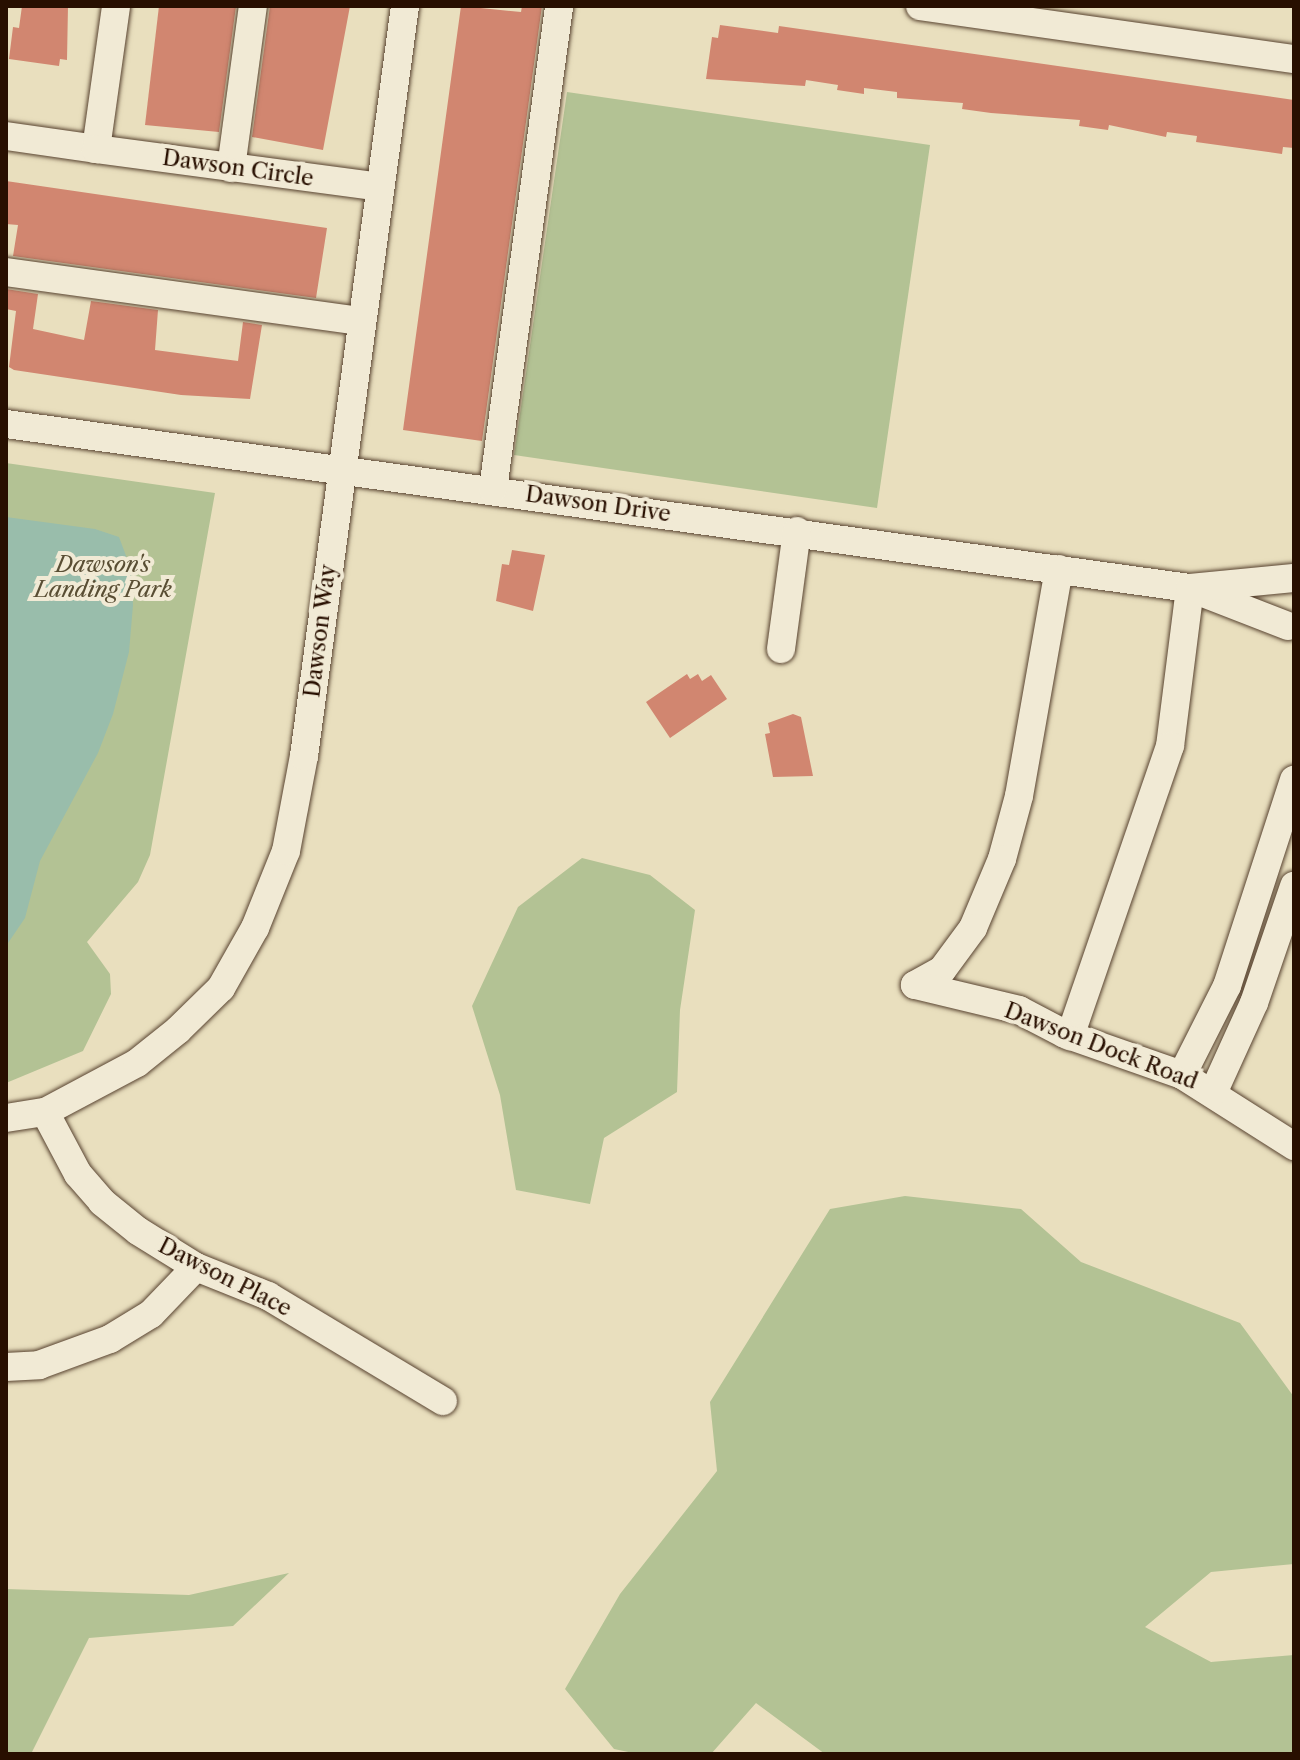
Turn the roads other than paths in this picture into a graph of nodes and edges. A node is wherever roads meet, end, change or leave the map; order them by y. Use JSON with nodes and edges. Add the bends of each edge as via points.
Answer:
{"nodes":[{"id":1,"x":116,"y":6,"type":"edge"},
{"id":2,"x":253,"y":6,"type":"edge"},
{"id":3,"x":405,"y":6,"type":"edge"},
{"id":4,"x":559,"y":6,"type":"edge"},
{"id":5,"x":920,"y":6,"type":"edge"},
{"id":6,"x":1294,"y":59,"type":"edge"},
{"id":7,"x":6,"y":136,"type":"edge"},
{"id":8,"x":96,"y":149,"type":"junction"},
{"id":9,"x":231,"y":168,"type":"junction"},
{"id":10,"x":379,"y":187,"type":"junction"},
{"id":11,"x":6,"y":272,"type":"edge"},
{"id":12,"x":360,"y":321,"type":"junction"},
{"id":13,"x":6,"y":424,"type":"edge"},
{"id":14,"x":340,"y":467,"type":"junction"},
{"id":15,"x":493,"y":489,"type":"junction"},
{"id":16,"x":797,"y":531,"type":"junction"},
{"id":17,"x":1059,"y":569,"type":"junction"},
{"id":18,"x":1294,"y":579,"type":"edge"},
{"id":19,"x":1190,"y":588,"type":"junction"},
{"id":20,"x":1291,"y":632,"type":"edge"},
{"id":21,"x":781,"y":649,"type":"dead end"},
{"id":22,"x":1294,"y":780,"type":"edge"},
{"id":23,"x":1294,"y":886,"type":"edge"},
{"id":24,"x":1070,"y":1036,"type":"junction"},
{"id":25,"x":1182,"y":1075,"type":"junction"},
{"id":26,"x":1214,"y":1091,"type":"junction"},
{"id":27,"x":45,"y":1112,"type":"junction"},
{"id":28,"x":6,"y":1118,"type":"edge"},
{"id":29,"x":1294,"y":1146,"type":"edge"},
{"id":30,"x":196,"y":1267,"type":"junction"},
{"id":31,"x":6,"y":1367,"type":"edge"},
{"id":32,"x":443,"y":1401,"type":"dead end"}],
"edges":[{"from":1,"to":8,"type":"street"},
{"from":2,"to":9,"type":"street"},
{"from":3,"to":10,"type":"street","name":"Dawson Way"},
{"from":4,"to":15,"type":"street"},
{"from":5,"to":6,"type":"street"},
{"from":7,"to":8,"type":"street","name":"Dawson Circle"},
{"from":8,"to":9,"type":"street","name":"Dawson Circle"},
{"from":9,"to":10,"type":"street","name":"Dawson Circle"},
{"from":10,"to":12,"type":"street","name":"Dawson Way"},
{"from":11,"to":12,"type":"street"},
{"from":12,"to":14,"type":"street","name":"Dawson Way"},
{"from":13,"to":14,"type":"street","name":"Dawson Drive"},
{"from":14,"to":15,"type":"street","name":"Dawson Drive"},
{"from":14,"to":27,"type":"street","name":"Dawson Way","via":[[304,756],[286,851],[255,928],[221,988],[178,1030],[137,1063]]},
{"from":15,"to":16,"type":"street","name":"Dawson Drive"},
{"from":16,"to":17,"type":"street","name":"Dawson Drive"},
{"from":16,"to":21,"type":"street"},
{"from":17,"to":19,"type":"street","name":"Dawson Drive"},
{"from":17,"to":24,"type":"street","name":"Dawson Dock Road","via":[[1019,796],[1002,859],[973,928],[942,970],[915,985],[1019,1010]]},
{"from":18,"to":19,"type":"street","name":"Dawson Drive"},
{"from":18,"to":20,"type":"street","via":[[1286,601]]},
{"from":19,"to":20,"type":"street","name":"Dawson Drive"},
{"from":19,"to":24,"type":"street","via":[[1170,746]]},
{"from":22,"to":25,"type":"street","via":[[1227,986]]},
{"from":23,"to":26,"type":"street","via":[[1254,1003]]},
{"from":24,"to":25,"type":"street","name":"Dawson Dock Road"},
{"from":25,"to":26,"type":"street","name":"Dawson Dock Road"},
{"from":26,"to":29,"type":"street","name":"Dawson Dock Road"},
{"from":27,"to":28,"type":"street","name":"Dawson Way"},
{"from":27,"to":30,"type":"street","name":"Dawson Place","via":[[57,1143],[102,1202]]},
{"from":30,"to":31,"type":"street","via":[[151,1314],[110,1339],[39,1365]]},
{"from":30,"to":32,"type":"street","name":"Dawson Place","via":[[268,1296]]}]}
